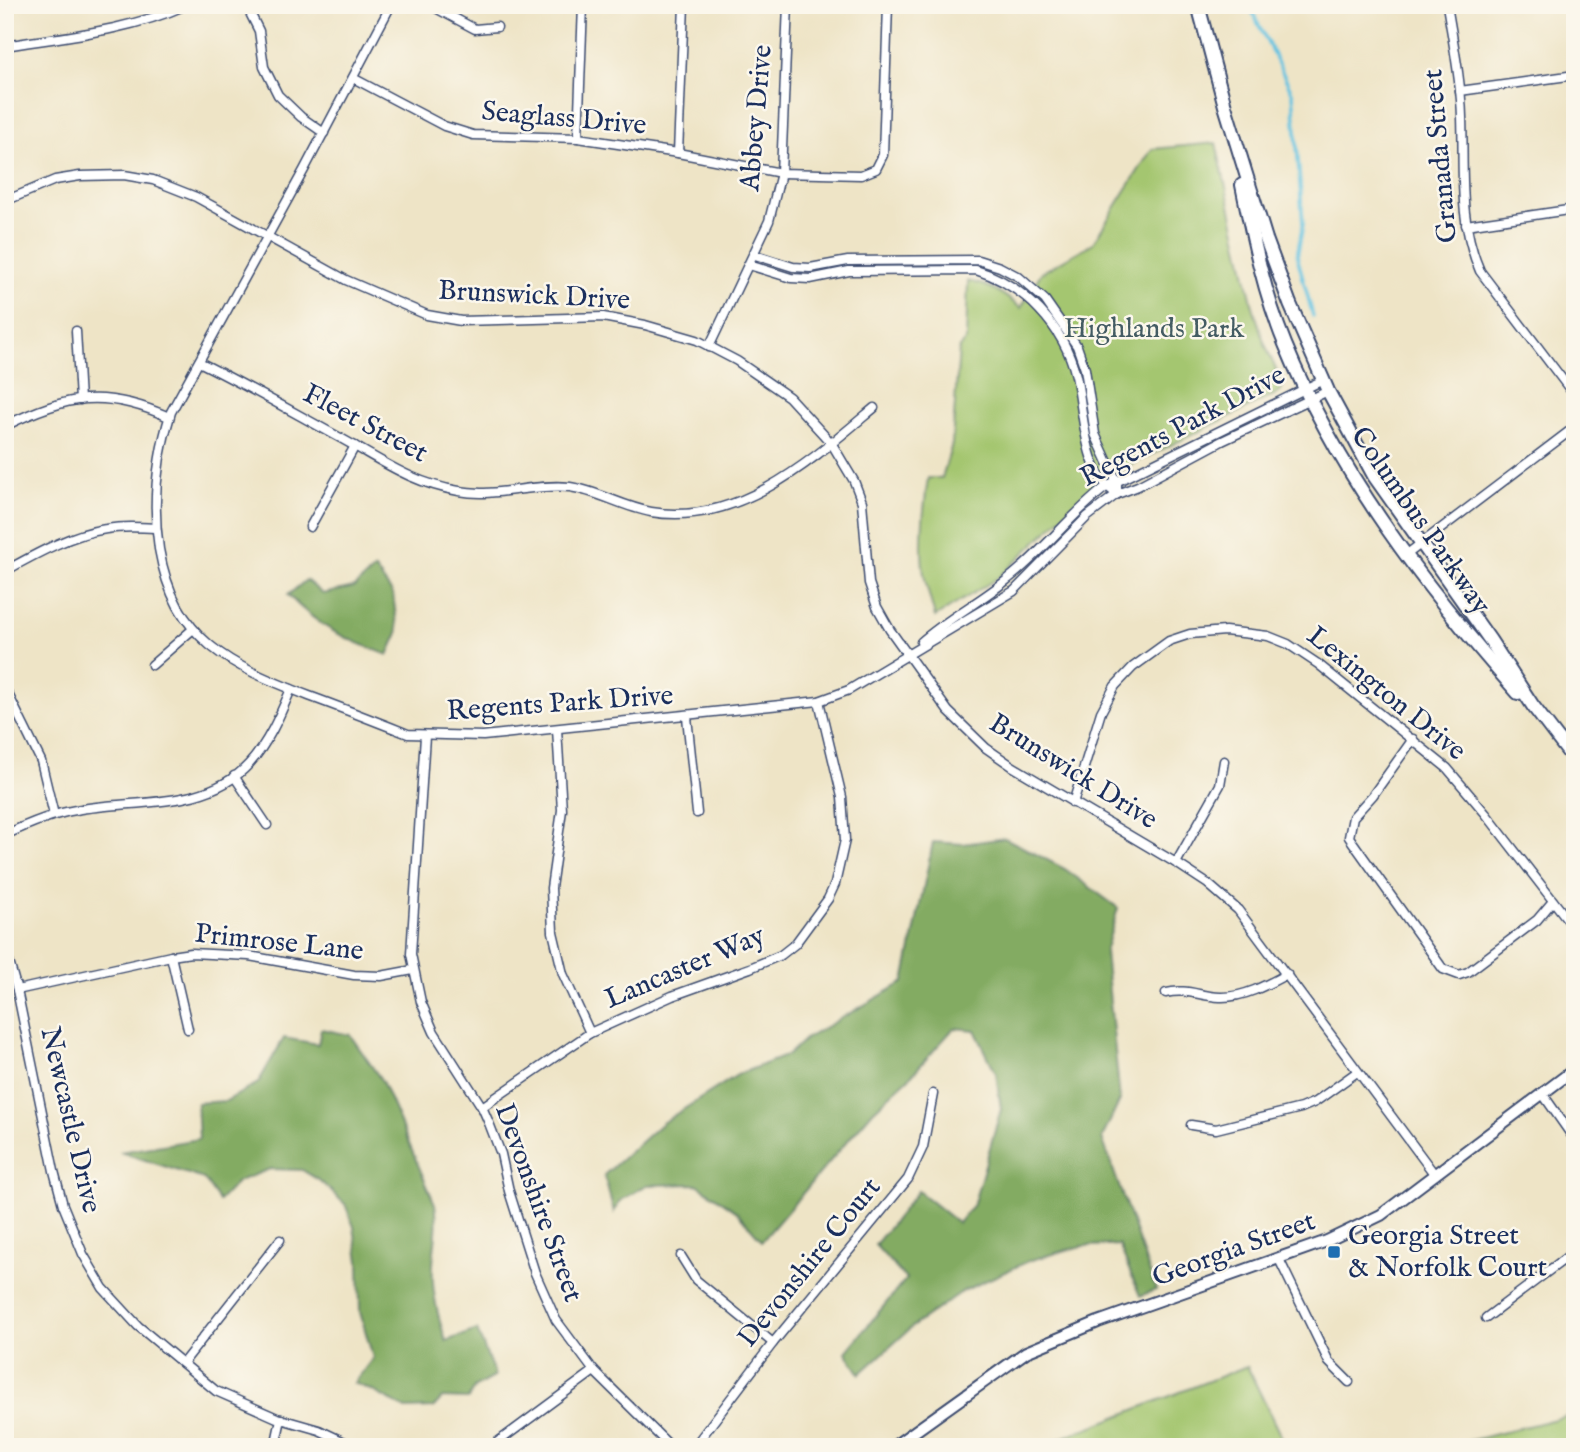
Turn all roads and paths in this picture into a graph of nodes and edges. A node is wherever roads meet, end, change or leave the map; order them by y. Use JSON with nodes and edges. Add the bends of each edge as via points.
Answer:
{"nodes":[{"id":1,"x":186,"y":5,"type":"edge"},
{"id":2,"x":246,"y":5,"type":"edge"},
{"id":3,"x":391,"y":5,"type":"edge"},
{"id":4,"x":430,"y":5,"type":"edge"},
{"id":5,"x":583,"y":5,"type":"edge"},
{"id":6,"x":684,"y":5,"type":"edge"},
{"id":7,"x":788,"y":5,"type":"edge"},
{"id":8,"x":888,"y":5,"type":"edge"},
{"id":9,"x":1198,"y":5,"type":"edge"},
{"id":10,"x":1447,"y":5,"type":"edge"},
{"id":11,"x":170,"y":8,"type":"edge"},
{"id":12,"x":497,"y":27,"type":"dead end"},
{"id":13,"x":5,"y":46,"type":"edge"},
{"id":14,"x":1575,"y":75,"type":"edge"},
{"id":15,"x":353,"y":78,"type":"junction"},
{"id":16,"x":1460,"y":91,"type":"junction"},
{"id":17,"x":1225,"y":106,"type":"junction"},
{"id":18,"x":324,"y":133,"type":"junction"},
{"id":19,"x":578,"y":138,"type":"junction"},
{"id":20,"x":678,"y":153,"type":"junction"},
{"id":21,"x":781,"y":173,"type":"junction"},
{"id":22,"x":5,"y":201,"type":"edge"},
{"id":23,"x":1575,"y":209,"type":"edge"},
{"id":24,"x":1466,"y":225,"type":"junction"},
{"id":25,"x":267,"y":237,"type":"junction"},
{"id":26,"x":755,"y":255,"type":"junction"},
{"id":27,"x":749,"y":265,"type":"junction"},
{"id":28,"x":76,"y":331,"type":"dead end"},
{"id":29,"x":709,"y":347,"type":"junction"},
{"id":30,"x":199,"y":362,"type":"junction"},
{"id":31,"x":1325,"y":385,"type":"junction"},
{"id":32,"x":1308,"y":393,"type":"junction"},
{"id":33,"x":1575,"y":396,"type":"edge"},
{"id":34,"x":80,"y":400,"type":"junction"},
{"id":35,"x":874,"y":408,"type":"dead end"},
{"id":36,"x":169,"y":416,"type":"junction"},
{"id":37,"x":5,"y":426,"type":"edge"},
{"id":38,"x":1575,"y":427,"type":"edge"},
{"id":39,"x":832,"y":444,"type":"junction"},
{"id":40,"x":355,"y":446,"type":"junction"},
{"id":41,"x":1117,"y":482,"type":"junction"},
{"id":42,"x":1106,"y":488,"type":"junction"},
{"id":43,"x":1117,"y":494,"type":"junction"},
{"id":44,"x":310,"y":527,"type":"dead end"},
{"id":45,"x":156,"y":528,"type":"junction"},
{"id":46,"x":1421,"y":544,"type":"junction"},
{"id":47,"x":1406,"y":555,"type":"junction"},
{"id":48,"x":5,"y":571,"type":"edge"},
{"id":49,"x":193,"y":629,"type":"junction"},
{"id":50,"x":908,"y":653,"type":"junction"},
{"id":51,"x":152,"y":665,"type":"dead end"},
{"id":52,"x":5,"y":688,"type":"edge"},
{"id":53,"x":291,"y":689,"type":"junction"},
{"id":54,"x":820,"y":701,"type":"junction"},
{"id":55,"x":1533,"y":706,"type":"junction"},
{"id":56,"x":687,"y":716,"type":"junction"},
{"id":57,"x":557,"y":729,"type":"junction"},
{"id":58,"x":425,"y":736,"type":"junction"},
{"id":59,"x":1413,"y":739,"type":"junction"},
{"id":60,"x":1224,"y":761,"type":"dead end"},
{"id":61,"x":1575,"y":761,"type":"edge"},
{"id":62,"x":234,"y":776,"type":"junction"},
{"id":63,"x":1073,"y":803,"type":"junction"},
{"id":64,"x":697,"y":813,"type":"dead end"},
{"id":65,"x":54,"y":815,"type":"junction"},
{"id":66,"x":267,"y":825,"type":"dead end"},
{"id":67,"x":5,"y":835,"type":"edge"},
{"id":68,"x":1176,"y":863,"type":"junction"},
{"id":69,"x":1553,"y":901,"type":"junction"},
{"id":70,"x":1575,"y":929,"type":"edge"},
{"id":71,"x":5,"y":948,"type":"edge"},
{"id":72,"x":171,"y":956,"type":"junction"},
{"id":73,"x":413,"y":970,"type":"junction"},
{"id":74,"x":1287,"y":974,"type":"junction"},
{"id":75,"x":17,"y":990,"type":"junction"},
{"id":76,"x":1166,"y":993,"type":"dead end"},
{"id":77,"x":188,"y":1029,"type":"dead end"},
{"id":78,"x":590,"y":1033,"type":"junction"},
{"id":79,"x":1575,"y":1069,"type":"edge"},
{"id":80,"x":1357,"y":1072,"type":"junction"},
{"id":81,"x":1542,"y":1093,"type":"junction"},
{"id":82,"x":933,"y":1094,"type":"dead end"},
{"id":83,"x":482,"y":1107,"type":"junction"},
{"id":84,"x":1191,"y":1125,"type":"dead end"},
{"id":85,"x":1575,"y":1140,"type":"edge"},
{"id":86,"x":1435,"y":1175,"type":"junction"},
{"id":87,"x":281,"y":1240,"type":"dead end"},
{"id":88,"x":1575,"y":1251,"type":"edge"},
{"id":89,"x":681,"y":1256,"type":"dead end"},
{"id":90,"x":1279,"y":1259,"type":"junction"},
{"id":91,"x":1486,"y":1318,"type":"dead end"},
{"id":92,"x":773,"y":1343,"type":"junction"},
{"id":93,"x":183,"y":1363,"type":"junction"},
{"id":94,"x":594,"y":1371,"type":"junction"},
{"id":95,"x":1349,"y":1382,"type":"dead end"},
{"id":96,"x":281,"y":1419,"type":"junction"},
{"id":97,"x":275,"y":1447,"type":"edge"},
{"id":98,"x":355,"y":1447,"type":"edge"},
{"id":99,"x":491,"y":1447,"type":"edge"},
{"id":100,"x":671,"y":1447,"type":"edge"},
{"id":101,"x":694,"y":1447,"type":"edge"},
{"id":102,"x":893,"y":1447,"type":"edge"}],
"edges":[{"from":1,"to":11,"type":"street"},
{"from":2,"to":18,"type":"street","via":[[259,31],[264,67],[278,95]]},
{"from":3,"to":15,"type":"street","name":"Regents Park Drive"},
{"from":4,"to":12,"type":"street","via":[[475,29]]},
{"from":5,"to":19,"type":"street"},
{"from":6,"to":20,"type":"street"},
{"from":7,"to":21,"type":"street","name":"Abbey Drive"},
{"from":8,"to":21,"type":"street","name":"Seaglass Drive","via":[[883,155],[876,169],[861,175]]},
{"from":9,"to":17,"type":"main road","name":"Columbus Parkway"},
{"from":10,"to":16,"type":"street","name":"Granada Street"},
{"from":11,"to":13,"type":"street","via":[[121,28]]},
{"from":14,"to":16,"type":"street"},
{"from":15,"to":18,"type":"street","name":"Regents Park Drive"},
{"from":15,"to":19,"type":"street","name":"Seaglass Drive","via":[[444,126],[472,135]]},
{"from":16,"to":24,"type":"street","name":"Granada Street"},
{"from":17,"to":31,"type":"main road","name":"Columbus Parkway","via":[[1266,239]]},
{"from":17,"to":32,"type":"main road","name":"Columbus Parkway","via":[[1264,286]]},
{"from":18,"to":25,"type":"street","name":"Regents Park Drive"},
{"from":19,"to":20,"type":"street","name":"Seaglass Drive"},
{"from":20,"to":21,"type":"street","name":"Seaglass Drive"},
{"from":21,"to":26,"type":"street","name":"Abbey Drive"},
{"from":22,"to":25,"type":"street","name":"Brunswick Drive","via":[[55,180],[124,175],[176,188]]},
{"from":23,"to":24,"type":"street"},
{"from":24,"to":33,"type":"street","name":"Granada Street","via":[[1480,271]]},
{"from":25,"to":29,"type":"street","name":"Brunswick Drive","via":[[346,280],[427,315],[461,321],[603,317],[645,325]]},
{"from":25,"to":30,"type":"street","name":"Regents Park Drive"},
{"from":26,"to":27,"type":"street","name":"Abbey Drive"},
{"from":26,"to":41,"type":"street","via":[[810,268],[848,261],[978,260],[1019,277],[1045,300],[1077,346],[1095,434]]},
{"from":27,"to":29,"type":"street","name":"Abbey Drive"},
{"from":27,"to":42,"type":"street","via":[[810,279],[849,271],[976,270],[1013,286],[1037,307],[1066,347],[1075,372],[1085,437]]},
{"from":28,"to":34,"type":"street"},
{"from":29,"to":39,"type":"street","name":"Brunswick Drive","via":[[789,397]]},
{"from":30,"to":36,"type":"street","name":"Regents Park Drive"},
{"from":30,"to":40,"type":"street","name":"Fleet Street"},
{"from":31,"to":32,"type":"street","name":"Regents Park Drive"},
{"from":31,"to":46,"type":"main road","name":"Columbus Parkway","via":[[1374,476]]},
{"from":32,"to":41,"type":"street","name":"Regents Park Drive"},
{"from":32,"to":43,"type":"street","name":"Regents Park Drive"},
{"from":32,"to":47,"type":"main road","name":"Columbus Parkway","via":[[1368,501]]},
{"from":34,"to":36,"type":"street","via":[[104,398],[142,404]]},
{"from":34,"to":37,"type":"street","via":[[33,412]]},
{"from":35,"to":39,"type":"street","name":"Fleet Street"},
{"from":36,"to":45,"type":"street","name":"Regents Park Drive","via":[[156,477]]},
{"from":38,"to":46,"type":"street"},
{"from":39,"to":40,"type":"street","name":"Fleet Street","via":[[748,499],[726,508],[678,514],[627,506],[573,488],[497,492],[443,488],[402,474]]},
{"from":39,"to":50,"type":"street","name":"Brunswick Drive","via":[[862,502],[869,583],[877,607]]},
{"from":40,"to":44,"type":"street"},
{"from":41,"to":42,"type":"street","name":"Regents Park Drive"},
{"from":41,"to":43,"type":"street"},
{"from":42,"to":43,"type":"street"},
{"from":42,"to":50,"type":"street","name":"Regents Park Drive","via":[[1007,580]]},
{"from":43,"to":50,"type":"street","name":"Regents Park Drive","via":[[1087,517],[1014,591]]},
{"from":45,"to":48,"type":"street","via":[[90,532]]},
{"from":45,"to":49,"type":"street","name":"Regents Park Drive","via":[[173,597]]},
{"from":46,"to":47,"type":"street"},
{"from":46,"to":55,"type":"main road","name":"Columbus Parkway"},
{"from":47,"to":55,"type":"main road","name":"Columbus Parkway"},
{"from":49,"to":51,"type":"street"},
{"from":49,"to":53,"type":"street","name":"Regents Park Drive","via":[[237,665]]},
{"from":50,"to":54,"type":"street","name":"Regents Park Drive","via":[[849,690]]},
{"from":50,"to":63,"type":"street","name":"Brunswick Drive","via":[[966,731]]},
{"from":52,"to":65,"type":"street","via":[[41,761]]},
{"from":53,"to":58,"type":"street","name":"Regents Park Drive","via":[[408,734]]},
{"from":53,"to":62,"type":"street","via":[[261,750]]},
{"from":54,"to":56,"type":"street","name":"Regents Park Drive"},
{"from":54,"to":78,"type":"street","name":"Lancaster Way","via":[[842,797],[845,840],[835,884],[813,922],[781,955],[671,996]]},
{"from":55,"to":61,"type":"main road","name":"Columbus Parkway"},
{"from":56,"to":57,"type":"street","name":"Regents Park Drive"},
{"from":56,"to":64,"type":"street"},
{"from":57,"to":58,"type":"street","name":"Regents Park Drive"},
{"from":57,"to":78,"type":"street","via":[[562,810],[551,888],[552,932],[564,974]]},
{"from":58,"to":73,"type":"street","name":"Devonshire Street"},
{"from":59,"to":63,"type":"street","name":"Lexington Drive","via":[[1288,644],[1250,633],[1190,634],[1152,652],[1115,686],[1101,712]]},
{"from":59,"to":69,"type":"street","name":"Lexington Drive","via":[[1447,768]]},
{"from":59,"to":69,"type":"street","via":[[1353,817],[1349,837],[1443,969],[1459,975],[1468,972],[1537,920]]},
{"from":60,"to":68,"type":"street","via":[[1220,785]]},
{"from":62,"to":65,"type":"street","via":[[184,797]]},
{"from":62,"to":66,"type":"street"},
{"from":63,"to":68,"type":"street","name":"Brunswick Drive"},
{"from":65,"to":67,"type":"street"},
{"from":68,"to":74,"type":"street","name":"Brunswick Drive","via":[[1238,910]]},
{"from":69,"to":70,"type":"street","name":"Lexington Drive"},
{"from":71,"to":75,"type":"street","name":"Newcastle Drive"},
{"from":72,"to":73,"type":"street","name":"Primrose Lane","via":[[249,956],[354,975]]},
{"from":72,"to":75,"type":"street","name":"Primrose Lane"},
{"from":72,"to":77,"type":"street"},
{"from":73,"to":83,"type":"street","name":"Devonshire Street","via":[[434,1032]]},
{"from":74,"to":76,"type":"street","via":[[1231,996],[1179,989]]},
{"from":74,"to":80,"type":"street","name":"Brunswick Drive"},
{"from":75,"to":93,"type":"street","name":"Newcastle Drive","via":[[54,1171],[78,1242],[120,1307]]},
{"from":78,"to":83,"type":"street","name":"Lancaster Way"},
{"from":79,"to":81,"type":"street","name":"Georgia Street"},
{"from":80,"to":84,"type":"street","via":[[1301,1108],[1216,1129]]},
{"from":80,"to":86,"type":"street","name":"Brunswick Drive"},
{"from":81,"to":85,"type":"street"},
{"from":81,"to":86,"type":"street","name":"Georgia Street"},
{"from":82,"to":92,"type":"street","name":"Devonshire Court","via":[[923,1147],[908,1179]]},
{"from":83,"to":94,"type":"street","name":"Devonshire Street","via":[[545,1300]]},
{"from":86,"to":90,"type":"street","name":"Georgia Street","via":[[1356,1229]]},
{"from":87,"to":93,"type":"street"},
{"from":88,"to":91,"type":"street"},
{"from":89,"to":92,"type":"street","via":[[696,1280]]},
{"from":90,"to":95,"type":"street","via":[[1329,1362]]},
{"from":90,"to":102,"type":"street","name":"Georgia Street","via":[[1026,1352]]},
{"from":92,"to":101,"type":"street","name":"Devonshire Court"},
{"from":93,"to":96,"type":"street","name":"Newcastle Drive","via":[[216,1391]]},
{"from":94,"to":99,"type":"street"},
{"from":94,"to":100,"type":"street","name":"Devonshire Street"},
{"from":96,"to":97,"type":"street"},
{"from":96,"to":98,"type":"street","name":"Newcastle Drive"}]}
